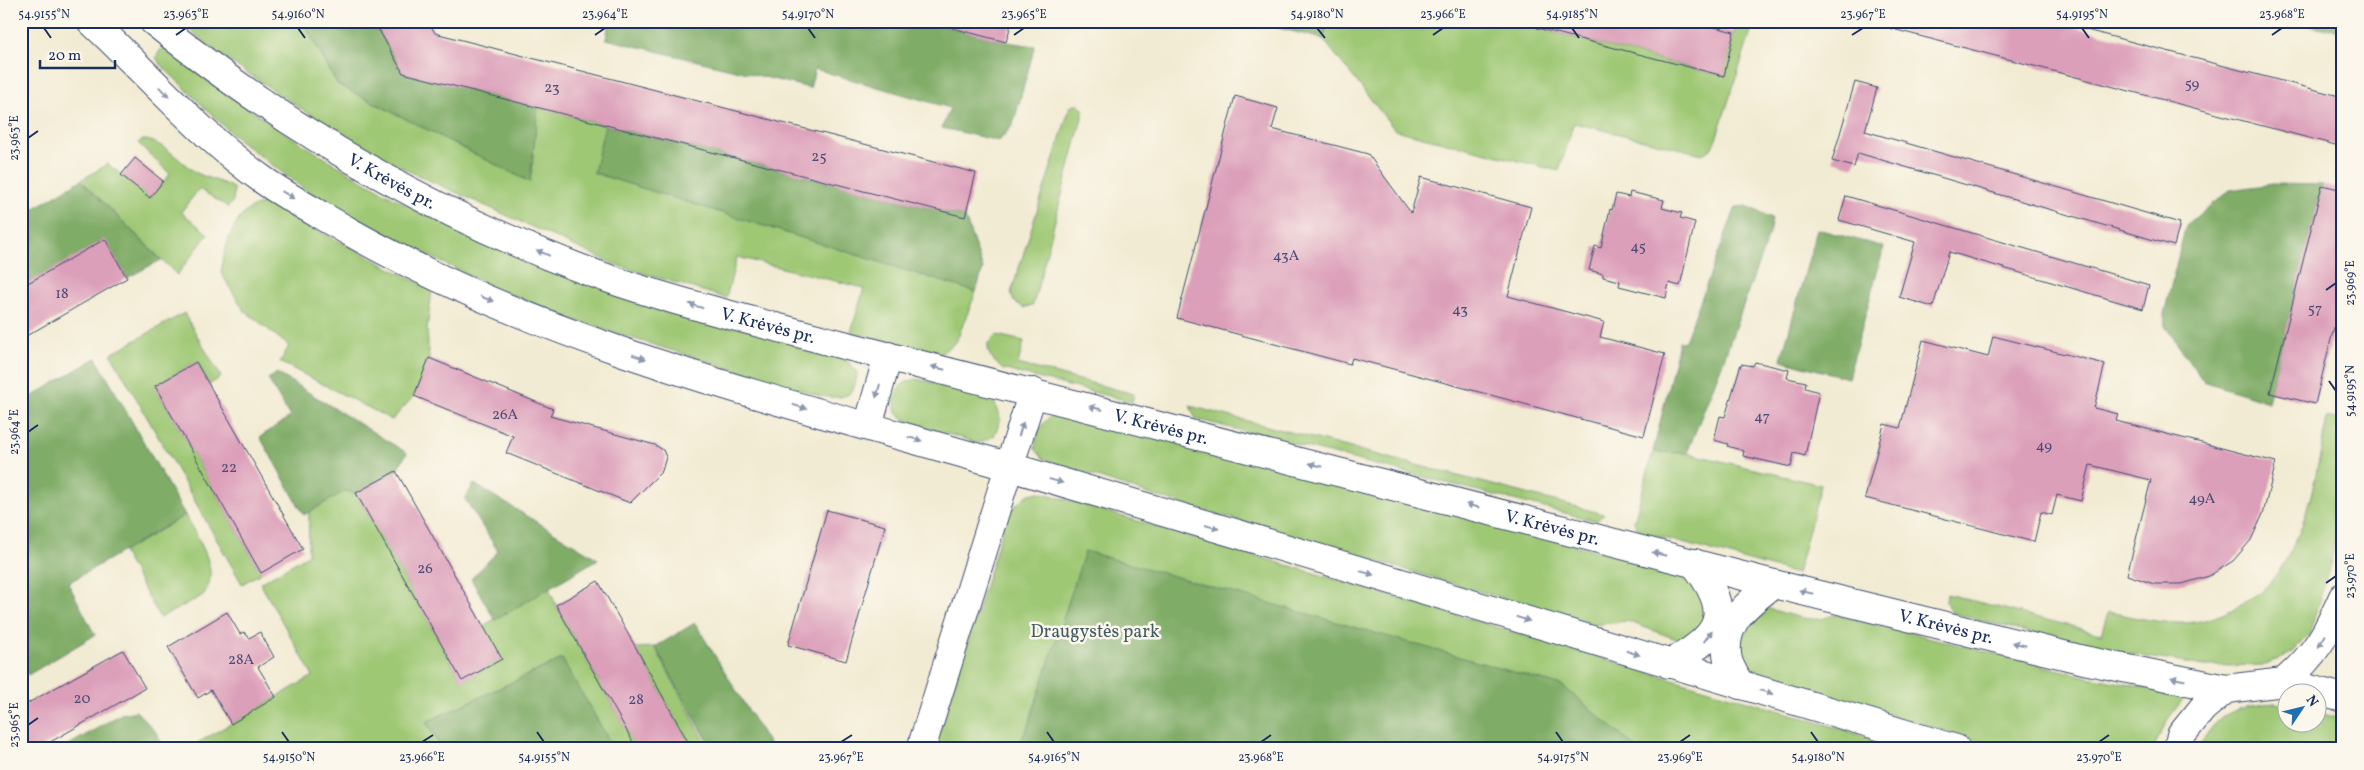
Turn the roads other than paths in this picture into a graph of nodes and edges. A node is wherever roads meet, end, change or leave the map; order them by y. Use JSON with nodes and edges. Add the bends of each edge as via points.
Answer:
{"nodes":[{"id":1,"x":91,"y":21,"type":"edge"},
{"id":2,"x":158,"y":25,"type":"edge"},
{"id":3,"x":134,"y":61,"type":"junction"},
{"id":4,"x":888,"y":356,"type":"junction"},
{"id":5,"x":1033,"y":392,"type":"junction"},
{"id":6,"x":868,"y":426,"type":"junction"},
{"id":7,"x":1009,"y":467,"type":"junction"},
{"id":8,"x":1694,"y":563,"type":"junction"},
{"id":9,"x":1774,"y":584,"type":"junction"},
{"id":10,"x":2343,"y":597,"type":"edge"},
{"id":11,"x":1669,"y":664,"type":"junction"},
{"id":12,"x":2284,"y":682,"type":"edge"},
{"id":13,"x":2276,"y":683,"type":"edge"},
{"id":14,"x":1740,"y":685,"type":"junction"},
{"id":15,"x":2226,"y":688,"type":"junction"},
{"id":16,"x":2326,"y":693,"type":"edge"},
{"id":17,"x":2343,"y":698,"type":"edge"},
{"id":18,"x":921,"y":749,"type":"edge"},
{"id":19,"x":1956,"y":749,"type":"edge"},
{"id":20,"x":2178,"y":749,"type":"edge"}],
"edges":[{"from":1,"to":3,"type":"main road"},
{"from":2,"to":3,"type":"main road"},
{"from":4,"to":2,"type":"main road","name":"V. Krėvės pr.","one_way":true,"via":[[640,288],[574,266],[475,224],[352,160],[265,106]]},
{"from":3,"to":6,"type":"main road","one_way":true,"via":[[194,124],[264,180],[368,242],[442,281],[561,330],[669,367]]},
{"from":5,"to":4,"type":"main road","name":"V. Krėvės pr.","one_way":true},
{"from":4,"to":6,"type":"main road","one_way":true},
{"from":7,"to":5,"type":"main road","one_way":true},
{"from":8,"to":5,"type":"main road","name":"V. Krėvės pr.","one_way":true},
{"from":6,"to":7,"type":"main road","one_way":true},
{"from":7,"to":11,"type":"main road","one_way":true},
{"from":7,"to":18,"type":"main road"},
{"from":8,"to":9,"type":"main road","name":"V. Krėvės pr."},
{"from":11,"to":8,"type":"main road","one_way":true,"via":[[1695,650],[1710,637],[1717,618],[1717,602],[1710,584]]},
{"from":9,"to":14,"type":"main road","via":[[1745,605],[1732,624],[1728,660]]},
{"from":15,"to":9,"type":"main road","name":"V. Krėvės pr.","one_way":true,"via":[[2084,660]]},
{"from":10,"to":12,"type":"main road","one_way":true,"via":[[2318,647],[2305,664]]},
{"from":11,"to":14,"type":"main road"},
{"from":13,"to":15,"type":"main road","name":"V. Krėvės pr."},
{"from":14,"to":19,"type":"main road","one_way":true},
{"from":15,"to":20,"type":"main road","via":[[2203,708],[2181,735]]},
{"from":16,"to":17,"type":"main road"}]}
